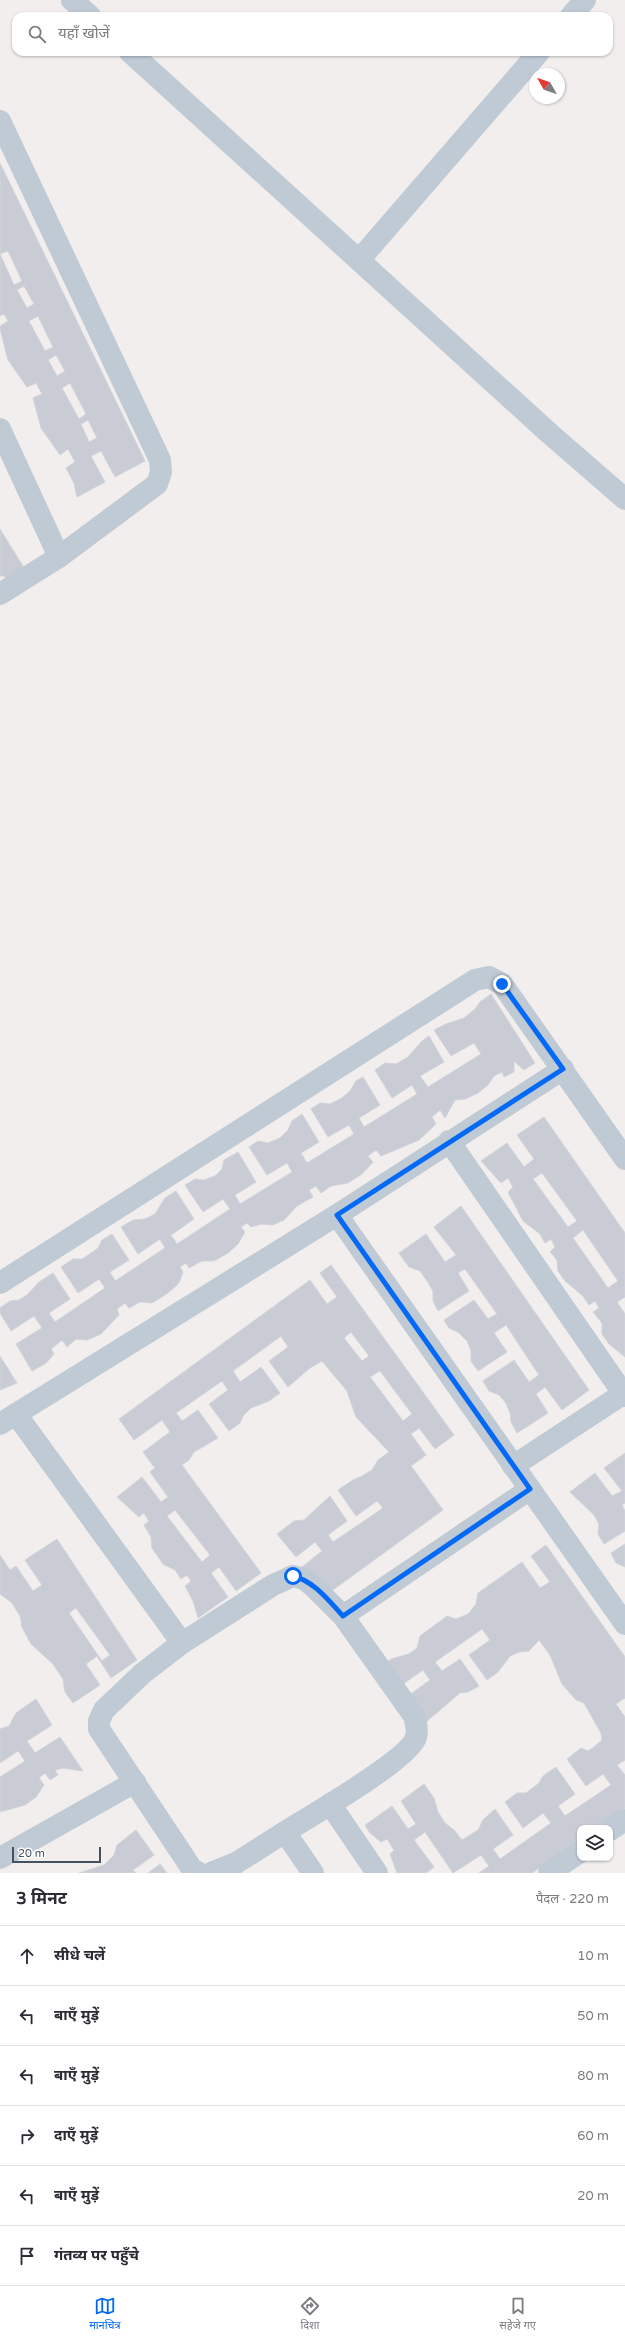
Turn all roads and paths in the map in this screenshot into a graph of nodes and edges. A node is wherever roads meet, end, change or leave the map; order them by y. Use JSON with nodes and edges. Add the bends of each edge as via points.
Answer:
{"nodes":[{"id":1,"x":72,"y":0,"type":"edge"},
{"id":2,"x":585,"y":0,"type":"edge"},
{"id":3,"x":86,"y":12,"type":"edge"},
{"id":4,"x":574,"y":12,"type":"edge"},
{"id":5,"x":134,"y":56,"type":"edge"},
{"id":6,"x":537,"y":56,"type":"edge"},
{"id":7,"x":0,"y":121,"type":"edge"},
{"id":8,"x":360,"y":259,"type":"junction"},
{"id":9,"x":2,"y":440,"type":"edge"},
{"id":10,"x":625,"y":498,"type":"edge"},
{"id":11,"x":59,"y":557,"type":"junction"},
{"id":12,"x":0,"y":594,"type":"edge"},
{"id":13,"x":563,"y":1069,"type":"junction"},
{"id":14,"x":448,"y":1141,"type":"junction"},
{"id":15,"x":625,"y":1159,"type":"edge"},
{"id":16,"x":337,"y":1215,"type":"junction"},
{"id":17,"x":0,"y":1283,"type":"edge"},
{"id":18,"x":624,"y":1395,"type":"edge"},
{"id":19,"x":8,"y":1419,"type":"edge"},
{"id":20,"x":513,"y":1466,"type":"junction"},
{"id":21,"x":530,"y":1489,"type":"junction"},
{"id":22,"x":343,"y":1616,"type":"junction"},
{"id":23,"x":625,"y":1624,"type":"edge"},
{"id":24,"x":182,"y":1643,"type":"junction"},
{"id":25,"x":135,"y":1782,"type":"junction"},
{"id":26,"x":330,"y":1804,"type":"junction"},
{"id":27,"x":625,"y":1820,"type":"edge"},
{"id":28,"x":613,"y":1828,"type":"edge"},
{"id":29,"x":285,"y":1832,"type":"junction"},
{"id":30,"x":577,"y":1854,"type":"edge"},
{"id":31,"x":0,"y":1858,"type":"edge"},
{"id":32,"x":199,"y":1873,"type":"edge"},
{"id":33,"x":211,"y":1873,"type":"edge"},
{"id":34,"x":313,"y":1873,"type":"edge"},
{"id":35,"x":377,"y":1873,"type":"edge"},
{"id":36,"x":550,"y":1873,"type":"edge"}],
"edges":[{"from":1,"to":3,"type":"street"},
{"from":2,"to":4,"type":"street"},
{"from":5,"to":8,"type":"street"},
{"from":6,"to":8,"type":"street"},
{"from":7,"to":11,"type":"street","via":[[160,460],[161,472],[157,484]]},
{"from":8,"to":10,"type":"street","via":[[549,433]]},
{"from":9,"to":11,"type":"street"},
{"from":11,"to":12,"type":"street"},
{"from":13,"to":14,"type":"street"},
{"from":13,"to":15,"type":"street"},
{"from":13,"to":17,"type":"street","via":[[502,984],[489,977],[475,980]]},
{"from":14,"to":16,"type":"street"},
{"from":14,"to":18,"type":"street"},
{"from":16,"to":19,"type":"street"},
{"from":16,"to":20,"type":"street"},
{"from":18,"to":20,"type":"street"},
{"from":19,"to":24,"type":"street"},
{"from":20,"to":21,"type":"street"},
{"from":21,"to":22,"type":"street"},
{"from":21,"to":23,"type":"street"},
{"from":22,"to":24,"type":"street","via":[[304,1579],[293,1576],[272,1585]]},
{"from":22,"to":26,"type":"street","via":[[414,1716],[417,1726],[416,1738],[409,1748],[381,1771]]},
{"from":24,"to":25,"type":"street","via":[[143,1673],[104,1710],[99,1721],[99,1728]]},
{"from":25,"to":31,"type":"street"},
{"from":25,"to":32,"type":"street","via":[[192,1869]]},
{"from":26,"to":29,"type":"street"},
{"from":26,"to":35,"type":"street"},
{"from":27,"to":28,"type":"street"},
{"from":29,"to":33,"type":"street","via":[[236,1863]]},
{"from":29,"to":34,"type":"street"},
{"from":30,"to":36,"type":"street"}]}
